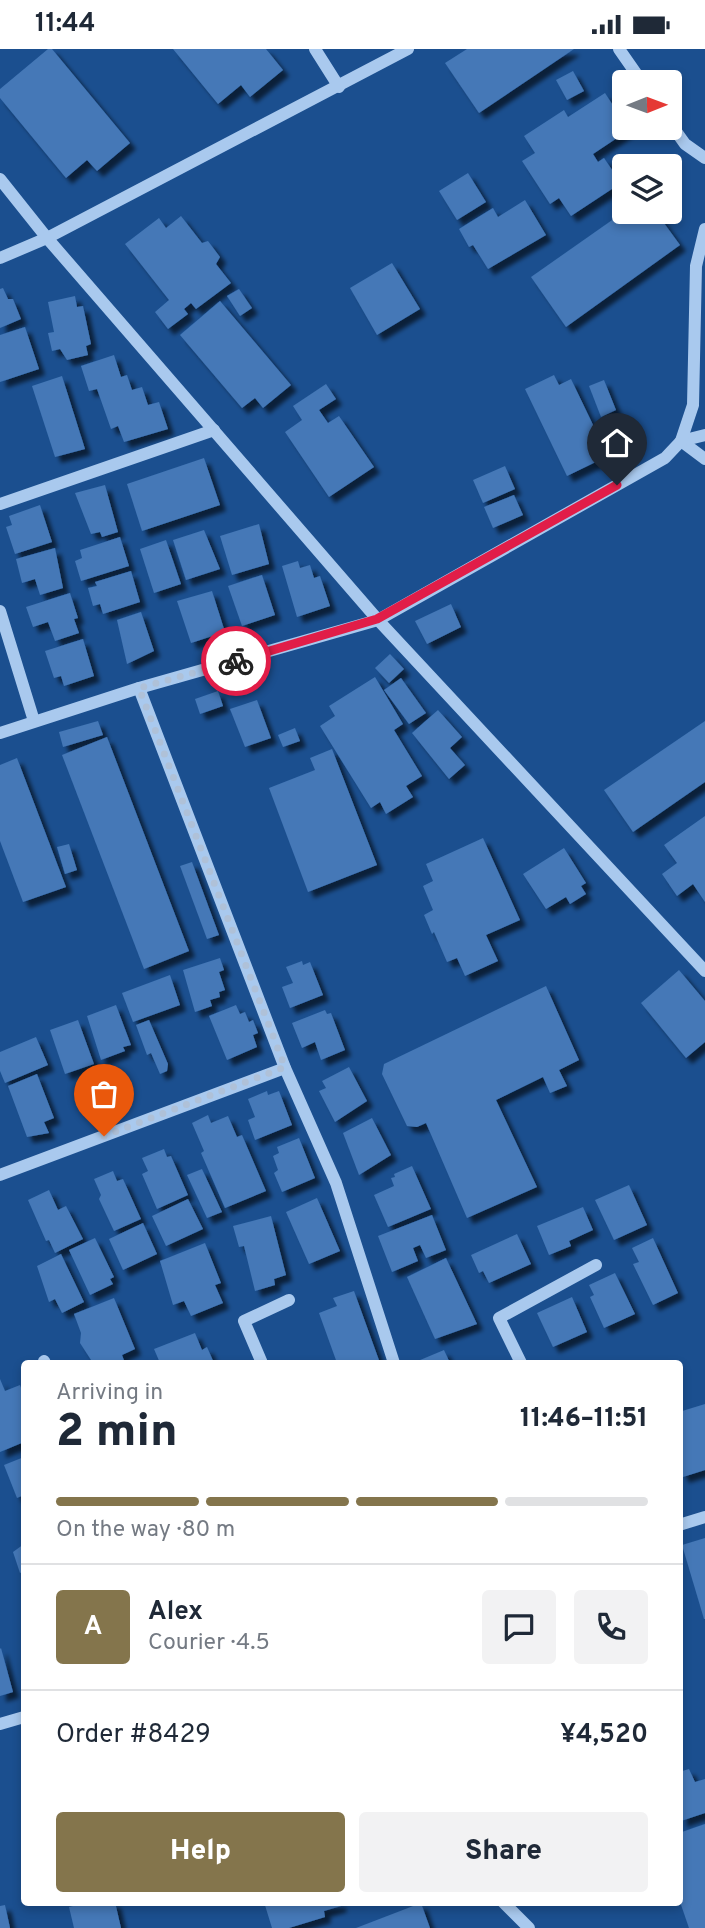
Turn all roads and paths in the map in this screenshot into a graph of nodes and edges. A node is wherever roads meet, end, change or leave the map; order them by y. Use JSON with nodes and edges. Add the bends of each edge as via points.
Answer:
{"nodes":[{"id":1,"x":315,"y":49,"type":"edge"},
{"id":2,"x":408,"y":49,"type":"edge"},
{"id":3,"x":619,"y":49,"type":"edge"},
{"id":4,"x":634,"y":70,"type":"edge"},
{"id":5,"x":339,"y":87,"type":"junction"},
{"id":6,"x":682,"y":140,"type":"edge"},
{"id":7,"x":705,"y":158,"type":"edge"},
{"id":8,"x":0,"y":180,"type":"edge"},
{"id":9,"x":705,"y":229,"type":"edge"},
{"id":10,"x":47,"y":238,"type":"junction"},
{"id":11,"x":0,"y":258,"type":"edge"},
{"id":12,"x":214,"y":430,"type":"junction"},
{"id":13,"x":705,"y":435,"type":"edge"},
{"id":14,"x":681,"y":441,"type":"junction"},
{"id":15,"x":705,"y":459,"type":"edge"},
{"id":16,"x":0,"y":504,"type":"edge"},
{"id":17,"x":0,"y":611,"type":"edge"},
{"id":18,"x":377,"y":619,"type":"junction"},
{"id":19,"x":139,"y":688,"type":"junction"},
{"id":20,"x":34,"y":721,"type":"junction"},
{"id":21,"x":0,"y":733,"type":"edge"},
{"id":22,"x":705,"y":971,"type":"edge"},
{"id":23,"x":285,"y":1067,"type":"junction"},
{"id":24,"x":0,"y":1175,"type":"edge"},
{"id":25,"x":596,"y":1265,"type":"dead end"},
{"id":26,"x":289,"y":1300,"type":"dead end"},
{"id":27,"x":261,"y":1360,"type":"edge"},
{"id":28,"x":393,"y":1360,"type":"edge"},
{"id":29,"x":520,"y":1360,"type":"edge"},
{"id":30,"x":705,"y":1517,"type":"edge"},
{"id":31,"x":683,"y":1524,"type":"edge"},
{"id":32,"x":21,"y":1718,"type":"edge"},
{"id":33,"x":0,"y":1724,"type":"edge"},
{"id":34,"x":507,"y":1906,"type":"edge"},
{"id":35,"x":529,"y":1928,"type":"edge"}],
"edges":[{"from":1,"to":5,"type":"street"},
{"from":2,"to":5,"type":"street"},
{"from":3,"to":4,"type":"street"},
{"from":5,"to":10,"type":"street"},
{"from":6,"to":7,"type":"street"},
{"from":8,"to":10,"type":"street"},
{"from":9,"to":14,"type":"street","via":[[696,266],[693,405]]},
{"from":10,"to":11,"type":"street"},
{"from":10,"to":12,"type":"street"},
{"from":12,"to":16,"type":"street"},
{"from":12,"to":18,"type":"street"},
{"from":13,"to":14,"type":"street"},
{"from":14,"to":15,"type":"street"},
{"from":14,"to":18,"type":"street","via":[[665,458]]},
{"from":17,"to":20,"type":"street"},
{"from":18,"to":19,"type":"street"},
{"from":18,"to":22,"type":"street"},
{"from":19,"to":20,"type":"street"},
{"from":19,"to":23,"type":"street"},
{"from":20,"to":21,"type":"street"},
{"from":23,"to":24,"type":"street"},
{"from":23,"to":28,"type":"street","via":[[336,1183]]},
{"from":25,"to":29,"type":"street","via":[[499,1318]]},
{"from":26,"to":27,"type":"street","via":[[244,1321]]},
{"from":30,"to":31,"type":"street"},
{"from":32,"to":33,"type":"street"},
{"from":34,"to":35,"type":"street"}]}
